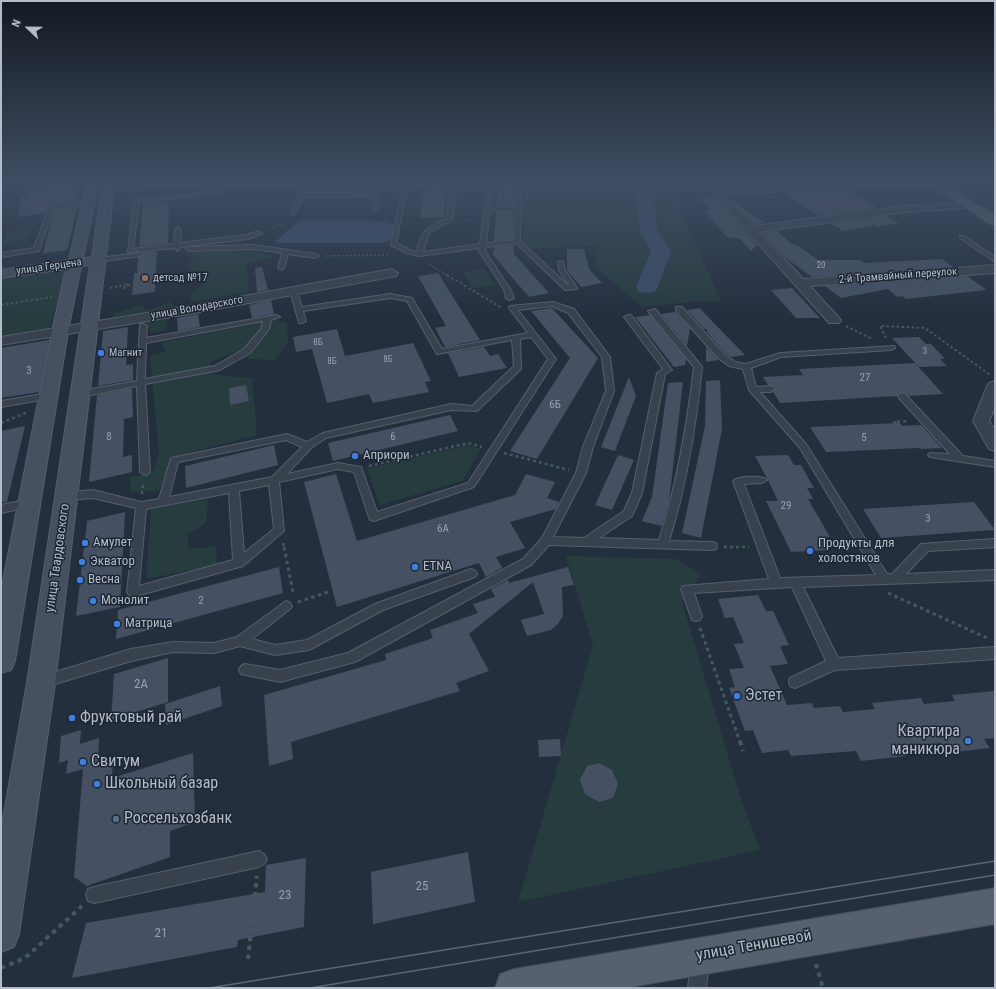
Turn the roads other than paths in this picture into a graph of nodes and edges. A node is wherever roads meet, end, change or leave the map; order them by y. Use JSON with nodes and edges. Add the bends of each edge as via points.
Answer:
{"nodes":[{"id":1,"x":45,"y":227,"type":"edge"},
{"id":2,"x":83,"y":227,"type":"edge"},
{"id":3,"x":99,"y":227,"type":"edge"},
{"id":4,"x":133,"y":227,"type":"edge"},
{"id":5,"x":397,"y":227,"type":"edge"},
{"id":6,"x":432,"y":227,"type":"edge"},
{"id":7,"x":484,"y":227,"type":"edge"},
{"id":8,"x":517,"y":227,"type":"edge"},
{"id":9,"x":748,"y":227,"type":"edge"},
{"id":10,"x":772,"y":227,"type":"edge"},
{"id":11,"x":178,"y":230,"type":"dead end"},
{"id":12,"x":751,"y":230,"type":"junction"},
{"id":13,"x":259,"y":233,"type":"road end"},
{"id":14,"x":962,"y":237,"type":"dead end"},
{"id":15,"x":517,"y":242,"type":"junction"},
{"id":16,"x":482,"y":245,"type":"junction"},
{"id":17,"x":178,"y":246,"type":"junction"},
{"id":18,"x":285,"y":252,"type":"junction"},
{"id":19,"x":418,"y":254,"type":"junction"},
{"id":20,"x":1,"y":255,"type":"edge"},
{"id":21,"x":316,"y":256,"type":"road end"},
{"id":22,"x":98,"y":260,"type":"junction"},
{"id":23,"x":995,"y":260,"type":"edge"},
{"id":24,"x":561,"y":262,"type":"dead end"},
{"id":25,"x":75,"y":263,"type":"junction"},
{"id":26,"x":281,"y":268,"type":"dead end"},
{"id":27,"x":995,"y":269,"type":"edge"},
{"id":28,"x":392,"y":273,"type":"dead end"},
{"id":29,"x":1,"y":274,"type":"edge"},
{"id":30,"x":800,"y":284,"type":"junction"},
{"id":31,"x":293,"y":290,"type":"junction"},
{"id":32,"x":510,"y":298,"type":"dead end"},
{"id":33,"x":679,"y":309,"type":"dead end"},
{"id":34,"x":298,"y":310,"type":"junction"},
{"id":35,"x":652,"y":311,"type":"dead end"},
{"id":36,"x":628,"y":317,"type":"dead end"},
{"id":37,"x":834,"y":320,"type":"road end"},
{"id":38,"x":302,"y":321,"type":"dead end"},
{"id":39,"x":143,"y":326,"type":"dead end"},
{"id":40,"x":90,"y":327,"type":"junction"},
{"id":41,"x":60,"y":331,"type":"junction"},
{"id":42,"x":533,"y":334,"type":"junction"},
{"id":43,"x":516,"y":339,"type":"junction"},
{"id":44,"x":1,"y":341,"type":"edge"},
{"id":45,"x":142,"y":341,"type":"junction"},
{"id":46,"x":891,"y":348,"type":"road end"},
{"id":47,"x":747,"y":367,"type":"junction"},
{"id":48,"x":141,"y":383,"type":"junction"},
{"id":49,"x":995,"y":386,"type":"edge"},
{"id":50,"x":771,"y":389,"type":"dead end"},
{"id":51,"x":753,"y":390,"type":"junction"},
{"id":52,"x":80,"y":394,"type":"junction"},
{"id":53,"x":49,"y":396,"type":"junction"},
{"id":54,"x":902,"y":396,"type":"dead end"},
{"id":55,"x":1,"y":404,"type":"edge"},
{"id":56,"x":995,"y":445,"type":"edge"},
{"id":57,"x":308,"y":446,"type":"junction"},
{"id":58,"x":933,"y":455,"type":"dead end"},
{"id":59,"x":959,"y":458,"type":"junction"},
{"id":60,"x":995,"y":464,"type":"edge"},
{"id":61,"x":145,"y":472,"type":"road end"},
{"id":62,"x":762,"y":480,"type":"dead end"},
{"id":63,"x":274,"y":481,"type":"junction"},
{"id":64,"x":234,"y":489,"type":"junction"},
{"id":65,"x":66,"y":496,"type":"junction"},
{"id":66,"x":163,"y":502,"type":"junction"},
{"id":67,"x":30,"y":503,"type":"junction"},
{"id":68,"x":141,"y":506,"type":"junction"},
{"id":69,"x":1,"y":509,"type":"edge"},
{"id":70,"x":546,"y":541,"type":"junction"},
{"id":71,"x":586,"y":542,"type":"junction"},
{"id":72,"x":995,"y":543,"type":"edge"},
{"id":73,"x":663,"y":544,"type":"junction"},
{"id":74,"x":712,"y":546,"type":"road end"},
{"id":75,"x":239,"y":563,"type":"junction"},
{"id":76,"x":17,"y":568,"type":"junction"},
{"id":77,"x":471,"y":574,"type":"dead end"},
{"id":78,"x":995,"y":575,"type":"edge"},
{"id":79,"x":895,"y":578,"type":"junction"},
{"id":80,"x":884,"y":579,"type":"junction"},
{"id":81,"x":795,"y":582,"type":"junction"},
{"id":82,"x":776,"y":583,"type":"junction"},
{"id":83,"x":286,"y":606,"type":"road end"},
{"id":84,"x":1,"y":611,"type":"edge"},
{"id":85,"x":696,"y":616,"type":"road end"},
{"id":86,"x":240,"y":641,"type":"junction"},
{"id":87,"x":995,"y":653,"type":"edge"},
{"id":88,"x":1,"y":661,"type":"edge"},
{"id":89,"x":834,"y":664,"type":"junction"},
{"id":90,"x":245,"y":670,"type":"dead end"},
{"id":91,"x":795,"y":682,"type":"dead end"},
{"id":92,"x":40,"y":683,"type":"junction"},
{"id":93,"x":259,"y":859,"type":"road end"},
{"id":94,"x":94,"y":895,"type":"road end"},
{"id":95,"x":995,"y":906,"type":"edge"},
{"id":96,"x":1,"y":934,"type":"edge"},
{"id":97,"x":698,"y":972,"type":"edge"},
{"id":98,"x":514,"y":988,"type":"edge"}],
"edges":[{"from":1,"to":20,"type":"lane","via":[[37,250]]},
{"from":2,"to":25,"type":"street"},
{"from":3,"to":22,"type":"street","name":"улица Твардовского"},
{"from":4,"to":17,"type":"lane","via":[[130,250]]},
{"from":5,"to":19,"type":"lane","via":[[393,244]]},
{"from":6,"to":19,"type":"lane","via":[[422,236]]},
{"from":7,"to":16,"type":"lane"},
{"from":8,"to":15,"type":"lane"},
{"from":9,"to":12,"type":"street"},
{"from":10,"to":12,"type":"street"},
{"from":11,"to":17,"type":"lane"},
{"from":12,"to":30,"type":"street"},
{"from":13,"to":17,"type":"lane","via":[[248,237]]},
{"from":14,"to":23,"type":"lane"},
{"from":15,"to":16,"type":"lane"},
{"from":15,"to":24,"type":"lane","via":[[567,289],[574,288],[562,270]]},
{"from":16,"to":19,"type":"lane"},
{"from":16,"to":32,"type":"lane","via":[[482,251],[507,289]]},
{"from":17,"to":18,"type":"lane","via":[[253,247]]},
{"from":17,"to":22,"type":"lane"},
{"from":18,"to":21,"type":"lane"},
{"from":18,"to":26,"type":"lane"},
{"from":22,"to":25,"type":"street","name":"улица Герцена"},
{"from":22,"to":40,"type":"street","name":"улица Твардовского"},
{"from":25,"to":29,"type":"street","name":"улица Герцена"},
{"from":25,"to":41,"type":"street"},
{"from":27,"to":30,"type":"street","name":"2-й Трамвайный переулок"},
{"from":28,"to":31,"type":"street","name":"улица Володарского"},
{"from":30,"to":37,"type":"street"},
{"from":31,"to":34,"type":"lane"},
{"from":31,"to":40,"type":"street","name":"улица Володарского"},
{"from":33,"to":47,"type":"lane","via":[[721,356],[732,364]]},
{"from":34,"to":38,"type":"lane"},
{"from":34,"to":43,"type":"lane","via":[[390,296],[410,299],[440,352]]},
{"from":35,"to":73,"type":"lane","via":[[698,367],[692,428],[676,502]]},
{"from":36,"to":71,"type":"lane","via":[[668,370],[661,374],[637,493],[628,513]]},
{"from":39,"to":45,"type":"lane"},
{"from":40,"to":41,"type":"street","name":"улица Володарского"},
{"from":40,"to":52,"type":"street","name":"улица Твардовского"},
{"from":41,"to":44,"type":"street","name":"улица Володарского"},
{"from":41,"to":53,"type":"street"},
{"from":42,"to":43,"type":"lane"},
{"from":42,"to":63,"type":"lane","via":[[552,359],[471,485],[374,517],[358,469],[338,466]]},
{"from":42,"to":70,"type":"lane","via":[[513,308],[553,304],[571,311],[606,357],[610,392],[588,447],[581,473]]},
{"from":43,"to":57,"type":"lane","via":[[518,367],[474,409],[451,407],[323,436]]},
{"from":45,"to":48,"type":"lane"},
{"from":45,"to":48,"type":"lane","via":[[272,317],[247,351],[217,368]]},
{"from":46,"to":47,"type":"lane","via":[[780,355]]},
{"from":47,"to":51,"type":"lane"},
{"from":48,"to":52,"type":"lane"},
{"from":48,"to":61,"type":"lane"},
{"from":49,"to":56,"type":"street","via":[[981,421]]},
{"from":50,"to":51,"type":"lane"},
{"from":51,"to":80,"type":"lane","via":[[803,446]]},
{"from":52,"to":65,"type":"street","name":"улица Твардовского"},
{"from":53,"to":55,"type":"lane"},
{"from":53,"to":67,"type":"street"},
{"from":54,"to":59,"type":"lane"},
{"from":57,"to":63,"type":"lane"},
{"from":57,"to":66,"type":"lane","via":[[287,437],[174,460]]},
{"from":58,"to":59,"type":"lane"},
{"from":59,"to":60,"type":"lane"},
{"from":62,"to":82,"type":"lane","via":[[738,481]]},
{"from":63,"to":64,"type":"lane"},
{"from":63,"to":75,"type":"lane","via":[[279,531]]},
{"from":64,"to":66,"type":"lane"},
{"from":64,"to":75,"type":"lane"},
{"from":65,"to":67,"type":"street"},
{"from":65,"to":68,"type":"lane","via":[[93,494]]},
{"from":65,"to":92,"type":"street","name":"улица Твардовского"},
{"from":66,"to":68,"type":"lane"},
{"from":67,"to":69,"type":"lane"},
{"from":67,"to":76,"type":"street"},
{"from":68,"to":75,"type":"lane","via":[[133,592]]},
{"from":70,"to":71,"type":"lane"},
{"from":70,"to":90,"type":"lane","via":[[527,562],[351,658],[280,676]]},
{"from":71,"to":73,"type":"lane"},
{"from":72,"to":79,"type":"lane","via":[[925,547]]},
{"from":73,"to":74,"type":"lane"},
{"from":76,"to":84,"type":"lane"},
{"from":76,"to":88,"type":"street"},
{"from":77,"to":86,"type":"lane","via":[[379,607],[309,645],[275,650]]},
{"from":78,"to":79,"type":"lane"},
{"from":79,"to":80,"type":"lane"},
{"from":80,"to":81,"type":"lane"},
{"from":81,"to":82,"type":"lane"},
{"from":81,"to":89,"type":"lane"},
{"from":82,"to":85,"type":"lane","via":[[687,589]]},
{"from":83,"to":86,"type":"lane"},
{"from":86,"to":92,"type":"lane","via":[[214,648],[173,647],[131,655]]},
{"from":87,"to":89,"type":"lane"},
{"from":89,"to":91,"type":"lane"},
{"from":92,"to":96,"type":"street","name":"улица Твардовского"},
{"from":93,"to":94,"type":"lane"},
{"from":95,"to":97,"type":"main road","name":"улица Тенишевой"},
{"from":97,"to":98,"type":"main road","name":"улица Тенишевой"}]}
